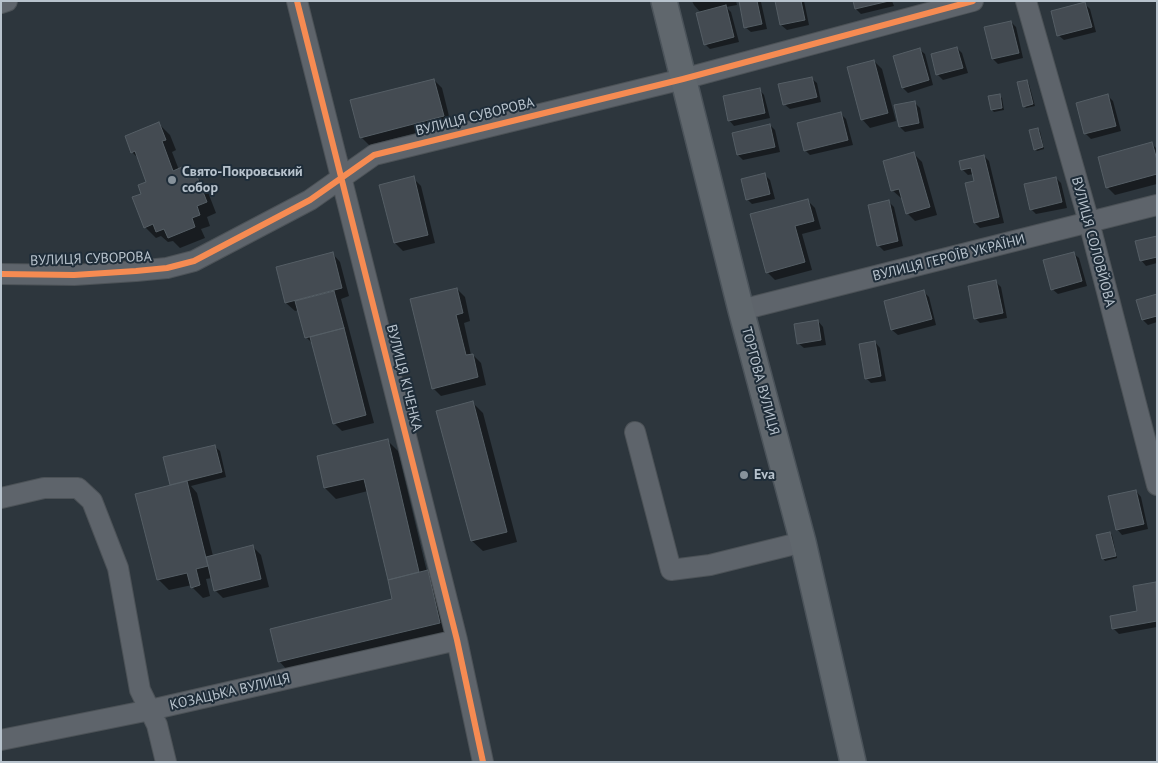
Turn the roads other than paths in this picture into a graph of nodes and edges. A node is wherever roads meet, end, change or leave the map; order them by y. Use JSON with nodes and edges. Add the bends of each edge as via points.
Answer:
{"nodes":[{"id":1,"x":7,"y":1,"type":"edge"},
{"id":2,"x":297,"y":1,"type":"edge"},
{"id":3,"x":664,"y":1,"type":"edge"},
{"id":4,"x":973,"y":1,"type":"edge"},
{"id":5,"x":1026,"y":1,"type":"edge"},
{"id":6,"x":1,"y":3,"type":"edge"},
{"id":7,"x":683,"y":79,"type":"junction"},
{"id":8,"x":341,"y":179,"type":"junction"},
{"id":9,"x":1157,"y":205,"type":"edge"},
{"id":10,"x":1089,"y":222,"type":"junction"},
{"id":11,"x":1,"y":274,"type":"edge"},
{"id":12,"x":741,"y":310,"type":"junction"},
{"id":13,"x":636,"y":432,"type":"dead end"},
{"id":14,"x":1153,"y":457,"type":"edge"},
{"id":15,"x":1157,"y":485,"type":"edge"},
{"id":16,"x":1,"y":498,"type":"edge"},
{"id":17,"x":803,"y":542,"type":"junction"},
{"id":18,"x":457,"y":640,"type":"junction"},
{"id":19,"x":150,"y":710,"type":"junction"},
{"id":20,"x":1,"y":740,"type":"edge"},
{"id":21,"x":166,"y":762,"type":"edge"},
{"id":22,"x":483,"y":762,"type":"edge"},
{"id":23,"x":853,"y":762,"type":"edge"}],
"edges":[{"from":1,"to":6,"type":"street"},
{"from":2,"to":8,"type":"street","name":"ВУЛИЦЯ КІЧЕНКА"},
{"from":3,"to":7,"type":"main road","name":"ТОРГОВА ВУЛИЦЯ"},
{"from":4,"to":7,"type":"street","name":"ВУЛИЦЯ СУВОРОВА"},
{"from":5,"to":10,"type":"street","name":"ВУЛИЦЯ СОЛОВЙОВА"},
{"from":7,"to":8,"type":"street","name":"ВУЛИЦЯ СУВОРОВА","via":[[374,155]]},
{"from":7,"to":12,"type":"main road","name":"ТОРГОВА ВУЛИЦЯ"},
{"from":8,"to":11,"type":"street","name":"ВУЛИЦЯ СУВОРОВА","via":[[310,200],[194,261],[136,271],[74,275]]},
{"from":8,"to":18,"type":"street","name":"ВУЛИЦЯ КІЧЕНКА"},
{"from":9,"to":10,"type":"street","name":"ВУЛИЦЯ ГЕРОЇВ УКРАЇНИ"},
{"from":10,"to":12,"type":"street","name":"ВУЛИЦЯ ГЕРОЇВ УКРАЇНИ"},
{"from":10,"to":14,"type":"street","name":"ВУЛИЦЯ СОЛОВЙОВА"},
{"from":12,"to":17,"type":"main road","name":"ТОРГОВА ВУЛИЦЯ"},
{"from":13,"to":17,"type":"street","via":[[671,570],[710,565]]},
{"from":14,"to":15,"type":"street","name":"ВУЛИЦЯ СОЛОВЙОВА"},
{"from":16,"to":19,"type":"street","via":[[44,488],[78,488],[92,502],[118,568],[140,690]]},
{"from":17,"to":23,"type":"main road","name":"ТОРГОВА ВУЛИЦЯ"},
{"from":18,"to":19,"type":"street","name":"КОЗАЦЬКА ВУЛИЦЯ"},
{"from":18,"to":22,"type":"street","name":"ВУЛИЦЯ КІЧЕНКА"},
{"from":19,"to":20,"type":"street","name":"КОЗАЦЬКА ВУЛИЦЯ"},
{"from":19,"to":21,"type":"street"}]}
